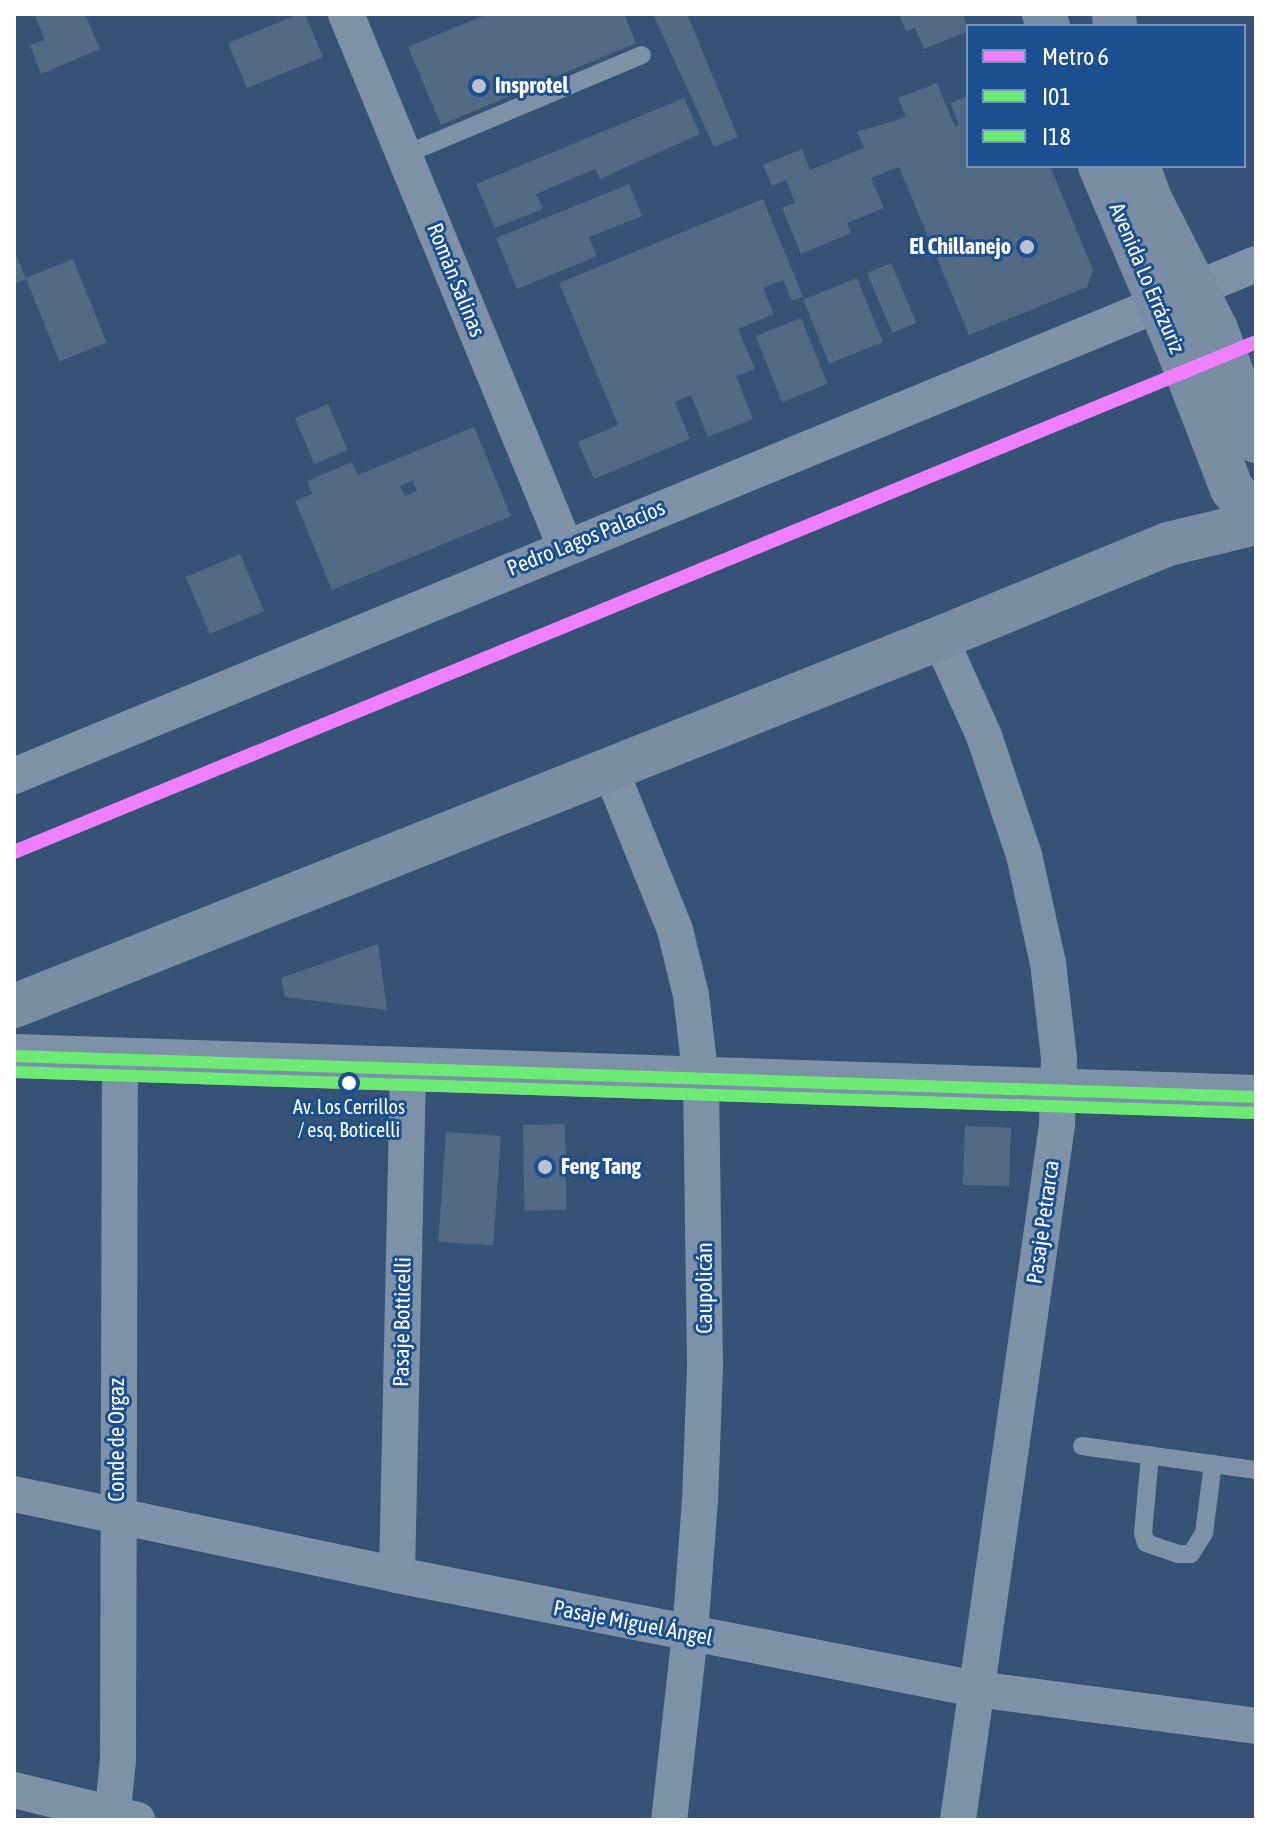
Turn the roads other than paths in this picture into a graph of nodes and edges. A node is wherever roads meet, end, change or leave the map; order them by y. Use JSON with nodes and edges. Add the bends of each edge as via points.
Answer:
{"nodes":[{"id":1,"x":346,"y":14,"type":"edge"},
{"id":2,"x":642,"y":55,"type":"dead end"},
{"id":3,"x":404,"y":155,"type":"junction"},
{"id":4,"x":1101,"y":168,"type":"edge"},
{"id":5,"x":1139,"y":168,"type":"edge"},
{"id":6,"x":1256,"y":264,"type":"edge"},
{"id":7,"x":1178,"y":296,"type":"junction"},
{"id":8,"x":1196,"y":336,"type":"junction"},
{"id":9,"x":1256,"y":441,"type":"edge"},
{"id":10,"x":1247,"y":509,"type":"edge"},
{"id":11,"x":565,"y":546,"type":"junction"},
{"id":12,"x":940,"y":638,"type":"junction"},
{"id":13,"x":610,"y":769,"type":"junction"},
{"id":14,"x":14,"y":776,"type":"edge"},
{"id":15,"x":14,"y":1006,"type":"edge"},
{"id":16,"x":14,"y":1056,"type":"edge"},
{"id":17,"x":120,"y":1060,"type":"junction"},
{"id":18,"x":408,"y":1070,"type":"junction"},
{"id":19,"x":701,"y":1080,"type":"junction"},
{"id":20,"x":1059,"y":1092,"type":"junction"},
{"id":21,"x":1256,"y":1097,"type":"edge"},
{"id":22,"x":1082,"y":1446,"type":"dead end"},
{"id":23,"x":1150,"y":1455,"type":"junction"},
{"id":24,"x":1213,"y":1464,"type":"junction"},
{"id":25,"x":1256,"y":1470,"type":"edge"},
{"id":26,"x":14,"y":1494,"type":"edge"},
{"id":27,"x":117,"y":1515,"type":"junction"},
{"id":28,"x":397,"y":1575,"type":"junction"},
{"id":29,"x":690,"y":1634,"type":"junction"},
{"id":30,"x":976,"y":1689,"type":"junction"},
{"id":31,"x":1256,"y":1726,"type":"edge"},
{"id":32,"x":14,"y":1790,"type":"edge"},
{"id":33,"x":121,"y":1818,"type":"edge"},
{"id":34,"x":669,"y":1820,"type":"edge"},
{"id":35,"x":958,"y":1820,"type":"edge"}],
"edges":[{"from":1,"to":3,"type":"street","name":"Román Salinas"},
{"from":2,"to":3,"type":"lane"},
{"from":3,"to":11,"type":"street","name":"Román Salinas"},
{"from":4,"to":7,"type":"main road","name":"Avenida Lo Errázuriz"},
{"from":5,"to":7,"type":"main road","name":"Avenida Lo Errázuriz"},
{"from":6,"to":7,"type":"street","name":"Pedro Lagos Palacios"},
{"from":7,"to":8,"type":"main road","name":"Avenida Lo Errázuriz"},
{"from":7,"to":11,"type":"street","name":"Pedro Lagos Palacios"},
{"from":8,"to":9,"type":"main road","name":"Avenida Lo Errázuriz"},
{"from":8,"to":10,"type":"main road","name":"Avenida Lo Errázuriz"},
{"from":10,"to":12,"type":"main road"},
{"from":11,"to":14,"type":"street","name":"Pedro Lagos Palacios"},
{"from":12,"to":13,"type":"main road"},
{"from":12,"to":20,"type":"street","name":"Pasaje Petrarca","via":[[984,736],[1031,882],[1053,994]]},
{"from":13,"to":15,"type":"main road"},
{"from":13,"to":19,"type":"street","name":"Caupolicán","via":[[675,930],[691,995]]},
{"from":16,"to":17,"type":"street"},
{"from":17,"to":18,"type":"street"},
{"from":17,"to":27,"type":"street","name":"Conde de Orgaz"},
{"from":18,"to":19,"type":"street"},
{"from":18,"to":28,"type":"street","name":"Pasaje Botticelli"},
{"from":19,"to":20,"type":"street"},
{"from":19,"to":29,"type":"street","name":"Caupolicán","via":[[705,1366]]},
{"from":20,"to":21,"type":"street"},
{"from":20,"to":30,"type":"street","name":"Pasaje Petrarca"},
{"from":22,"to":23,"type":"lane"},
{"from":23,"to":24,"type":"lane"},
{"from":23,"to":24,"type":"lane","via":[[1143,1533],[1146,1543],[1178,1554],[1191,1554],[1204,1533]]},
{"from":24,"to":25,"type":"lane"},
{"from":26,"to":27,"type":"street","name":"Pasaje Miguel Ángel"},
{"from":27,"to":28,"type":"street","name":"Pasaje Miguel Ángel"},
{"from":27,"to":33,"type":"street","name":"Conde de Orgaz"},
{"from":28,"to":29,"type":"street","name":"Pasaje Miguel Ángel"},
{"from":29,"to":30,"type":"street","name":"Pasaje Miguel Ángel"},
{"from":29,"to":34,"type":"street","name":"Caupolicán"},
{"from":30,"to":31,"type":"street","name":"Pasaje Miguel Ángel"},
{"from":30,"to":35,"type":"street","name":"Pasaje Petrarca"},
{"from":32,"to":33,"type":"street"}]}
